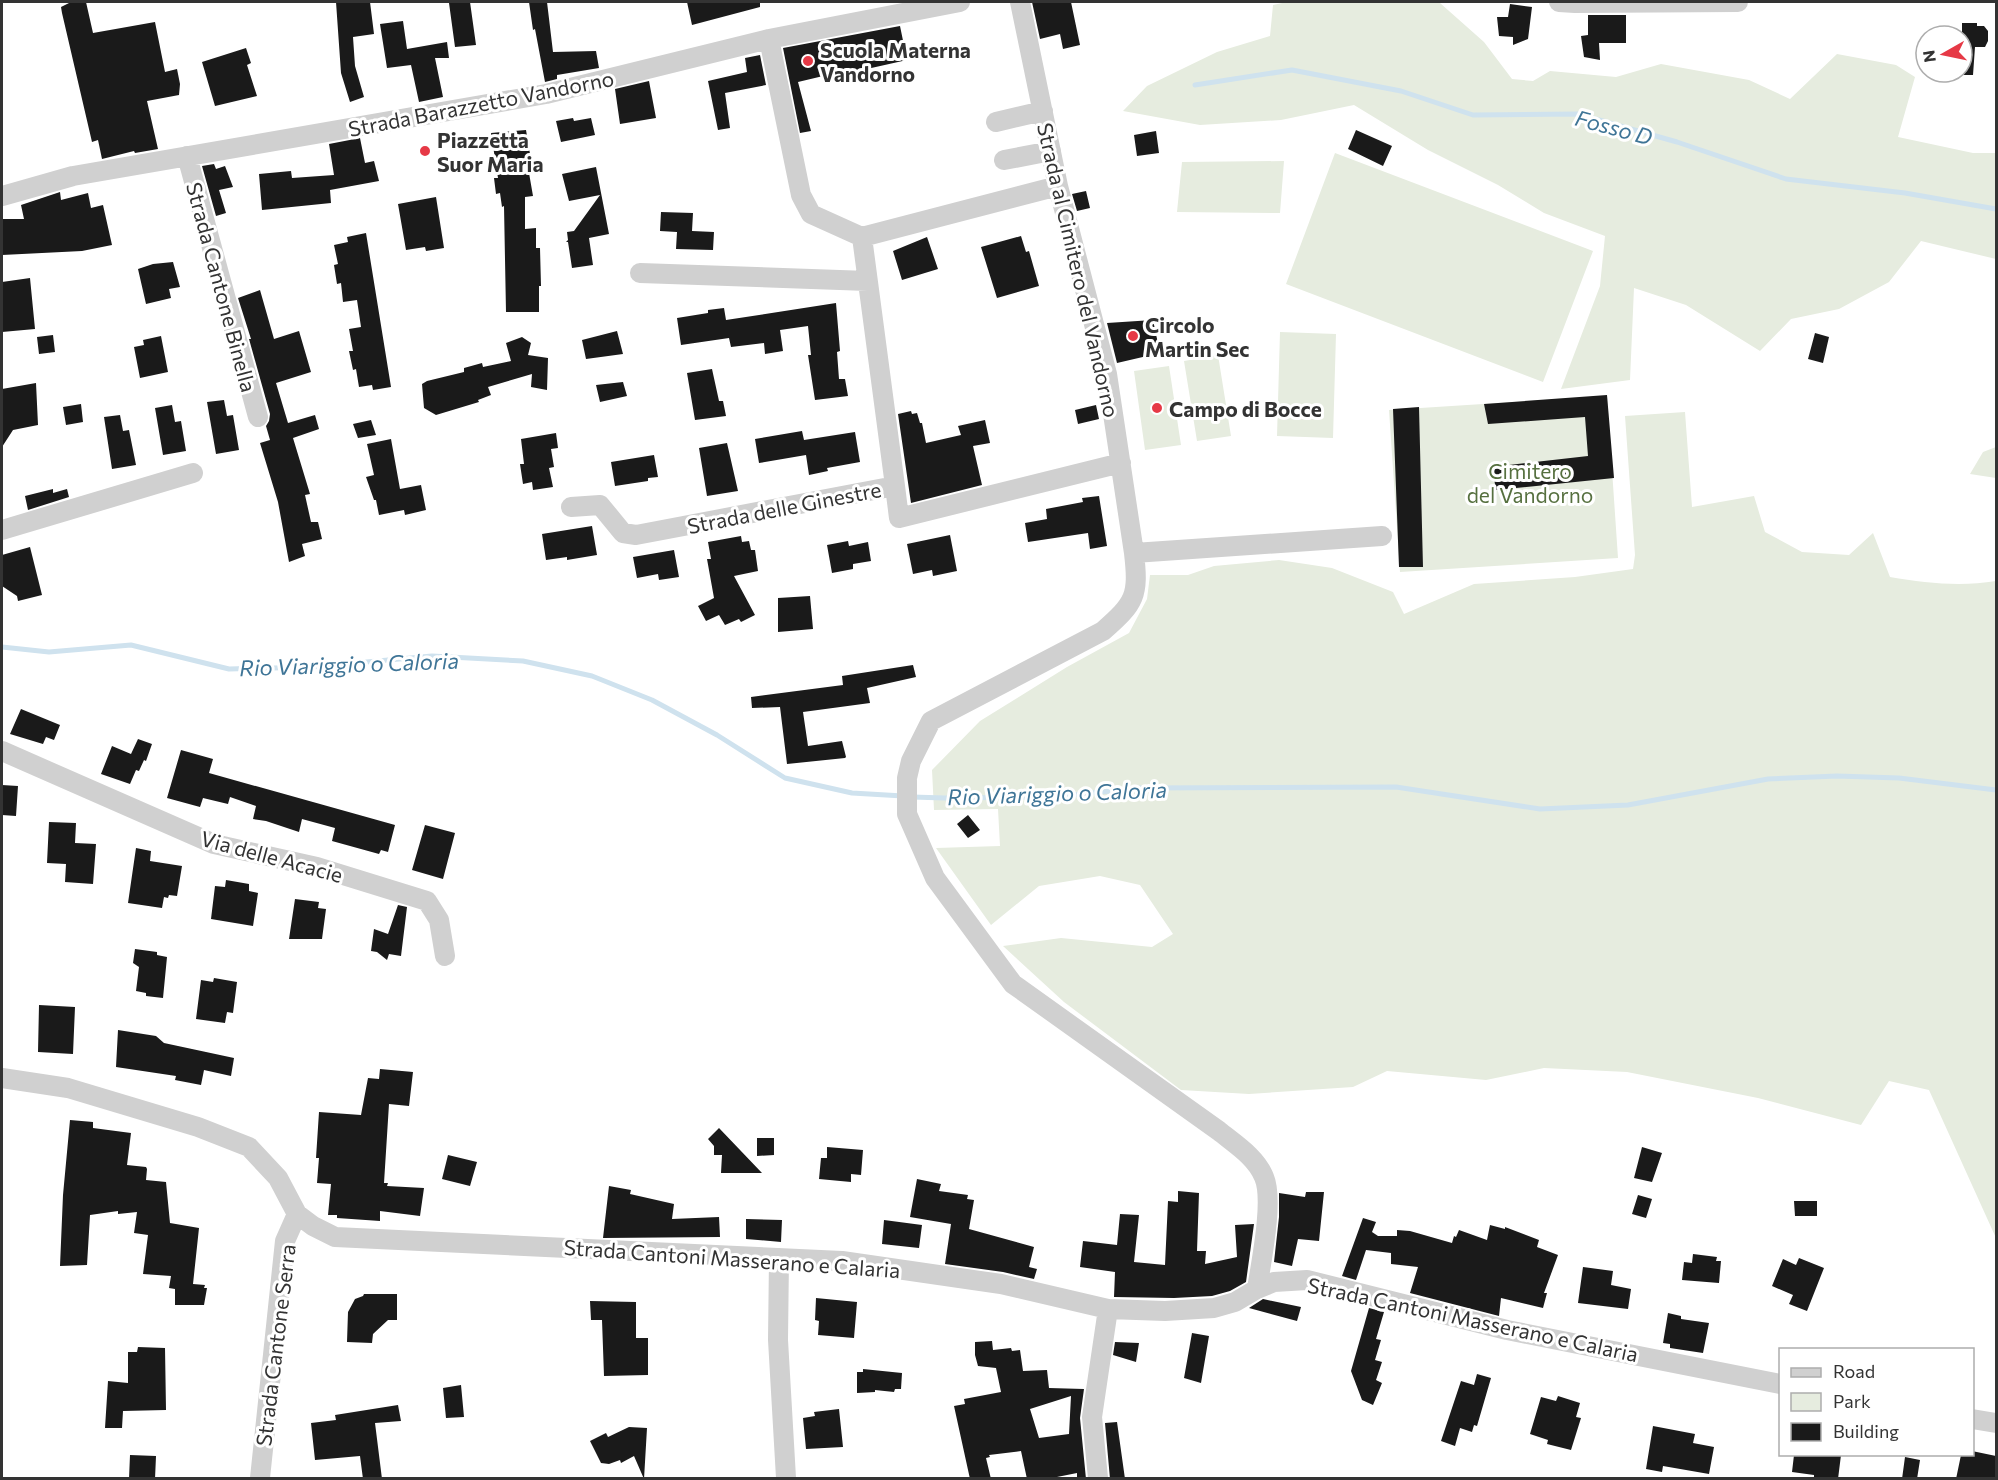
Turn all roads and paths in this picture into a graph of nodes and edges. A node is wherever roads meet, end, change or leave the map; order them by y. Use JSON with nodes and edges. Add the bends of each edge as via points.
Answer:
{"nodes":[{"id":1,"x":960,"y":2,"type":"edge"},
{"id":2,"x":1020,"y":2,"type":"edge"},
{"id":3,"x":1570,"y":2,"type":"edge"},
{"id":4,"x":1738,"y":2,"type":"edge"},
{"id":5,"x":769,"y":39,"type":"junction"},
{"id":6,"x":1043,"y":111,"type":"junction"},
{"id":7,"x":996,"y":122,"type":"dead end"},
{"id":8,"x":1050,"y":151,"type":"junction"},
{"id":9,"x":187,"y":156,"type":"junction"},
{"id":10,"x":1004,"y":160,"type":"dead end"},
{"id":11,"x":1058,"y":186,"type":"junction"},
{"id":12,"x":2,"y":196,"type":"edge"},
{"id":13,"x":862,"y":237,"type":"junction"},
{"id":14,"x":640,"y":273,"type":"dead end"},
{"id":15,"x":868,"y":281,"type":"junction"},
{"id":16,"x":258,"y":417,"type":"dead end"},
{"id":17,"x":1121,"y":463,"type":"junction"},
{"id":18,"x":193,"y":473,"type":"dead end"},
{"id":19,"x":895,"y":486,"type":"junction"},
{"id":20,"x":571,"y":507,"type":"dead end"},
{"id":21,"x":2,"y":530,"type":"edge"},
{"id":22,"x":1382,"y":536,"type":"dead end"},
{"id":23,"x":1134,"y":553,"type":"junction"},
{"id":24,"x":2,"y":751,"type":"edge"},
{"id":25,"x":445,"y":956,"type":"dead end"},
{"id":26,"x":2,"y":1078,"type":"edge"},
{"id":27,"x":297,"y":1214,"type":"junction"},
{"id":28,"x":779,"y":1258,"type":"junction"},
{"id":29,"x":1257,"y":1289,"type":"junction"},
{"id":30,"x":1108,"y":1309,"type":"junction"},
{"id":31,"x":1779,"y":1384,"type":"edge"},
{"id":32,"x":1974,"y":1419,"type":"edge"},
{"id":33,"x":1996,"y":1423,"type":"edge"},
{"id":34,"x":260,"y":1479,"type":"edge"},
{"id":35,"x":786,"y":1479,"type":"edge"},
{"id":36,"x":1098,"y":1479,"type":"edge"}],
"edges":[{"from":1,"to":5,"type":"street","name":"Strada Barazzetto Vandorno"},
{"from":2,"to":6,"type":"street","name":"Strada al Cimitero del Vandorno"},
{"from":3,"to":4,"type":"street"},
{"from":5,"to":9,"type":"street","name":"Strada Barazzetto Vandorno","via":[[546,94]]},
{"from":5,"to":13,"type":"street","via":[[801,195],[811,214]]},
{"from":6,"to":7,"type":"street"},
{"from":6,"to":8,"type":"street","name":"Strada al Cimitero del Vandorno"},
{"from":8,"to":10,"type":"street"},
{"from":8,"to":11,"type":"street","name":"Strada al Cimitero del Vandorno"},
{"from":9,"to":12,"type":"street","name":"Strada Barazzetto Vandorno","via":[[73,176]]},
{"from":9,"to":16,"type":"street","name":"Strada Cantone Binella"},
{"from":11,"to":13,"type":"street"},
{"from":11,"to":17,"type":"street","name":"Strada al Cimitero del Vandorno","via":[[1107,374]]},
{"from":13,"to":15,"type":"street"},
{"from":14,"to":15,"type":"street"},
{"from":15,"to":19,"type":"street"},
{"from":17,"to":19,"type":"street","name":"Strada delle Ginestre","via":[[899,518]]},
{"from":17,"to":23,"type":"street","name":"Strada al Cimitero del Vandorno"},
{"from":18,"to":21,"type":"street"},
{"from":19,"to":20,"type":"street","name":"Strada delle Ginestre","via":[[636,535],[623,533],[600,505]]},
{"from":22,"to":23,"type":"street"},
{"from":23,"to":29,"type":"street","name":"Strada al Cimitero del Vandorno","via":[[1135,594],[1125,612],[1103,631],[931,721],[911,762],[907,814],[934,878],[1013,984],[1250,1156],[1265,1178],[1268,1200]]},
{"from":24,"to":25,"type":"street","name":"Via delle Acacie","via":[[214,844],[317,867],[426,901],[439,920]]},
{"from":26,"to":27,"type":"street","name":"Strada Cantoni Masserano e Calaria","via":[[68,1088],[198,1127],[249,1147],[278,1178]]},
{"from":27,"to":28,"type":"street","name":"Strada Cantoni Masserano e Calaria","via":[[335,1237]]},
{"from":27,"to":34,"type":"street","name":"Strada Cantone Serra","via":[[285,1241]]},
{"from":28,"to":30,"type":"street","name":"Strada Cantoni Masserano e Calaria","via":[[842,1261],[933,1273]]},
{"from":28,"to":35,"type":"street","via":[[778,1340]]},
{"from":29,"to":30,"type":"street","name":"Strada Cantoni Masserano e Calaria","via":[[1214,1308]]},
{"from":29,"to":31,"type":"street","name":"Strada Cantoni Masserano e Calaria","via":[[1274,1282],[1307,1280],[1507,1330]]},
{"from":30,"to":36,"type":"street","via":[[1092,1417]]},
{"from":32,"to":33,"type":"street"}]}
